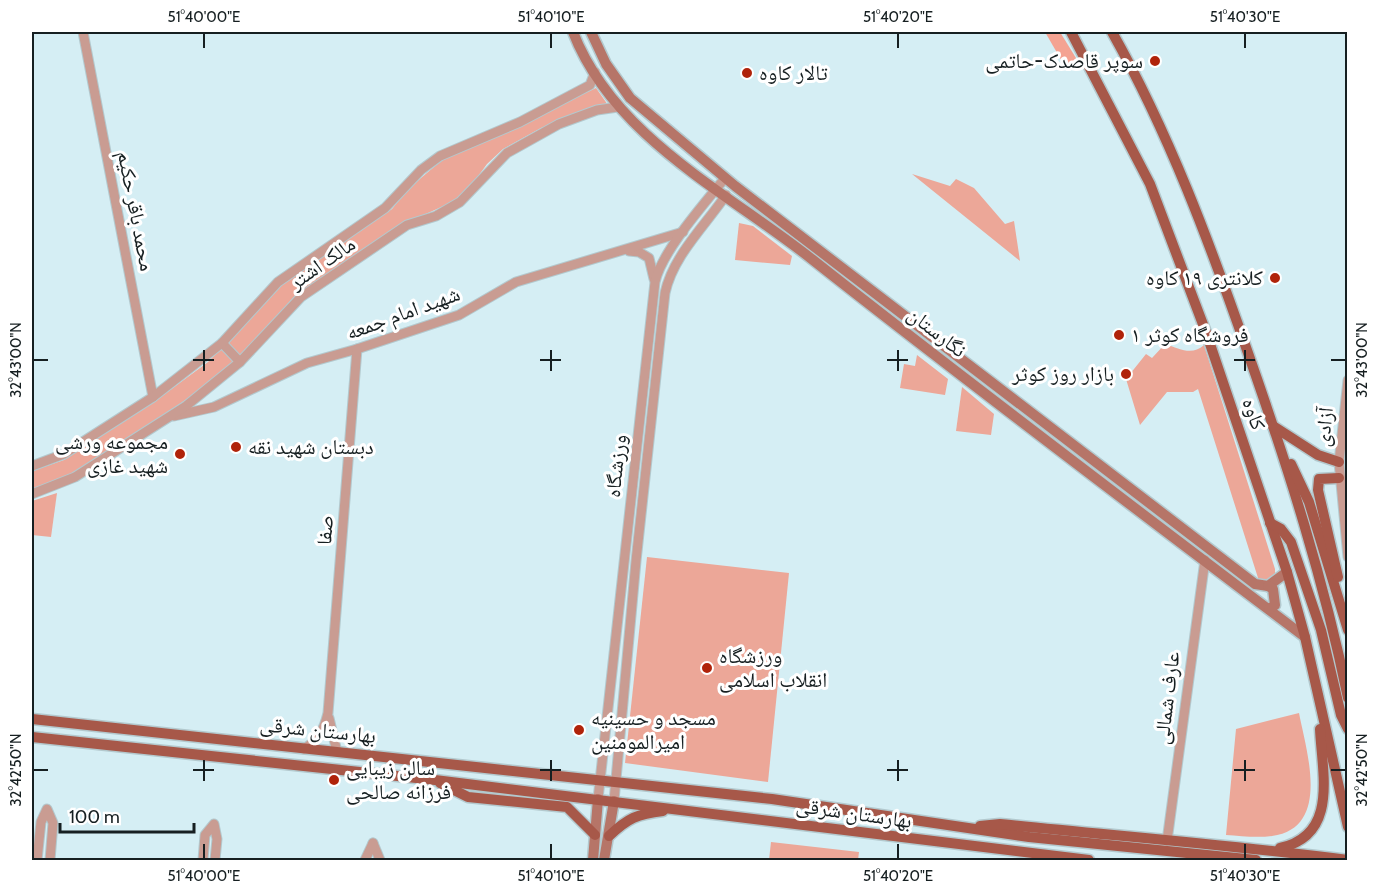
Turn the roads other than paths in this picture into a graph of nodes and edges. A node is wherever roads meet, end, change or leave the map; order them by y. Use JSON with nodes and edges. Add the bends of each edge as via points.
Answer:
{"nodes":[{"id":1,"x":83,"y":32,"type":"edge"},
{"id":2,"x":573,"y":32,"type":"edge"},
{"id":3,"x":591,"y":32,"type":"edge"},
{"id":4,"x":1071,"y":32,"type":"edge"},
{"id":5,"x":1112,"y":32,"type":"edge"},
{"id":6,"x":595,"y":72,"type":"junction"},
{"id":7,"x":618,"y":107,"type":"junction"},
{"id":8,"x":725,"y":178,"type":"junction"},
{"id":9,"x":735,"y":186,"type":"junction"},
{"id":10,"x":721,"y":192,"type":"junction"},
{"id":11,"x":684,"y":232,"type":"junction"},
{"id":12,"x":624,"y":250,"type":"junction"},
{"id":13,"x":655,"y":282,"type":"junction"},
{"id":14,"x":222,"y":343,"type":"junction"},
{"id":15,"x":357,"y":349,"type":"junction"},
{"id":16,"x":240,"y":362,"type":"junction"},
{"id":17,"x":966,"y":363,"type":"junction"},
{"id":18,"x":958,"y":374,"type":"junction"},
{"id":19,"x":1347,"y":380,"type":"edge"},
{"id":20,"x":153,"y":397,"type":"junction"},
{"id":21,"x":168,"y":417,"type":"junction"},
{"id":22,"x":1273,"y":426,"type":"junction"},
{"id":23,"x":1339,"y":462,"type":"junction"},
{"id":24,"x":32,"y":466,"type":"edge"},
{"id":25,"x":1339,"y":478,"type":"junction"},
{"id":26,"x":32,"y":494,"type":"edge"},
{"id":27,"x":1270,"y":523,"type":"junction"},
{"id":28,"x":1347,"y":556,"type":"edge"},
{"id":29,"x":1205,"y":560,"type":"junction"},
{"id":30,"x":1287,"y":572,"type":"junction"},
{"id":31,"x":1268,"y":586,"type":"junction"},
{"id":32,"x":1269,"y":609,"type":"junction"},
{"id":33,"x":1347,"y":624,"type":"edge"},
{"id":34,"x":1347,"y":630,"type":"edge"},
{"id":35,"x":1305,"y":637,"type":"junction"},
{"id":36,"x":1347,"y":698,"type":"edge"},
{"id":37,"x":1319,"y":702,"type":"junction"},
{"id":38,"x":328,"y":713,"type":"junction"},
{"id":39,"x":32,"y":719,"type":"edge"},
{"id":40,"x":1347,"y":729,"type":"edge"},
{"id":41,"x":32,"y":737,"type":"edge"},
{"id":42,"x":304,"y":748,"type":"junction"},
{"id":43,"x":337,"y":752,"type":"junction"},
{"id":44,"x":435,"y":780,"type":"junction"},
{"id":45,"x":600,"y":781,"type":"junction"},
{"id":46,"x":616,"y":783,"type":"junction"},
{"id":47,"x":598,"y":799,"type":"junction"},
{"id":48,"x":614,"y":801,"type":"junction"},
{"id":49,"x":681,"y":810,"type":"junction"},
{"id":50,"x":1345,"y":810,"type":"edge"},
{"id":51,"x":965,"y":827,"type":"junction"},
{"id":52,"x":1347,"y":827,"type":"edge"},
{"id":53,"x":595,"y":835,"type":"junction"},
{"id":54,"x":609,"y":836,"type":"junction"},
{"id":55,"x":1167,"y":841,"type":"junction"},
{"id":56,"x":1215,"y":845,"type":"junction"},
{"id":57,"x":1265,"y":848,"type":"junction"},
{"id":58,"x":1347,"y":860,"type":"edge"},
{"id":59,"x":37,"y":861,"type":"edge"},
{"id":60,"x":50,"y":861,"type":"edge"},
{"id":61,"x":203,"y":861,"type":"edge"},
{"id":62,"x":215,"y":861,"type":"edge"},
{"id":63,"x":365,"y":861,"type":"edge"},
{"id":64,"x":380,"y":861,"type":"edge"},
{"id":65,"x":593,"y":861,"type":"edge"},
{"id":66,"x":604,"y":861,"type":"edge"},
{"id":67,"x":1089,"y":861,"type":"edge"},
{"id":68,"x":1256,"y":861,"type":"edge"},
{"id":69,"x":1261,"y":861,"type":"edge"}],
"edges":[{"from":1,"to":20,"type":"street","name":"محمد باقر حکیم"},
{"from":2,"to":6,"type":"main road","name":"نگارستان"},
{"from":3,"to":8,"type":"main road","name":"نگارستان","via":[[606,64],[630,98]]},
{"from":4,"to":27,"type":"main road","name":"کاوه","via":[[1150,184],[1207,335]]},
{"from":5,"to":22,"type":"main road","name":"کاوه","via":[[1179,172]]},
{"from":6,"to":7,"type":"main road","name":"نگارستان"},
{"from":6,"to":14,"type":"street","name":"مالک اشتر","via":[[590,85],[520,122],[440,156],[421,170],[386,208],[278,282]]},
{"from":7,"to":10,"type":"main road","name":"نگارستان","via":[[665,150]]},
{"from":7,"to":16,"type":"street","name":"مالک اشتر","via":[[559,124],[507,153],[460,202],[436,216],[407,225],[301,297]]},
{"from":8,"to":9,"type":"main road","name":"نگارستان"},
{"from":8,"to":10,"type":"street","name":"ورزشگاه"},
{"from":9,"to":10,"type":"main road"},
{"from":9,"to":17,"type":"main road","name":"نگارستان"},
{"from":10,"to":11,"type":"street","name":"ورزشگاه"},
{"from":10,"to":18,"type":"main road","name":"نگارستان","via":[[795,245]]},
{"from":10,"to":46,"type":"street","name":"ورزشگاه","via":[[669,273],[665,293]]},
{"from":11,"to":12,"type":"street","name":"شهید امام جمعه"},
{"from":11,"to":13,"type":"street","name":"ورزشگاه","via":[[663,261]]},
{"from":12,"to":13,"type":"street","via":[[649,258]]},
{"from":12,"to":15,"type":"street","name":"شهید امام جمعه","via":[[516,282],[459,315]]},
{"from":13,"to":45,"type":"street","name":"ورزشگاه"},
{"from":14,"to":16,"type":"street"},
{"from":14,"to":20,"type":"street","name":"مالک اشتر"},
{"from":15,"to":21,"type":"street","name":"شهید امام جمعه","via":[[308,363],[214,407]]},
{"from":15,"to":38,"type":"street","name":"صفا"},
{"from":16,"to":21,"type":"street","name":"مالک اشتر"},
{"from":17,"to":18,"type":"main road"},
{"from":17,"to":31,"type":"main road","name":"نگارستان","via":[[1256,584]]},
{"from":18,"to":29,"type":"main road","name":"نگارستان"},
{"from":19,"to":23,"type":"street","name":"آزادی"},
{"from":20,"to":24,"type":"street","name":"مالک اشتر","via":[[64,454]]},
{"from":21,"to":26,"type":"street","name":"مالک اشتر","via":[[75,477]]},
{"from":22,"to":23,"type":"main road","via":[[1312,451]]},
{"from":22,"to":34,"type":"main road","via":[[1309,502]]},
{"from":22,"to":36,"type":"main road","name":"کاوه","via":[[1331,615]]},
{"from":23,"to":25,"type":"street","name":"آزادی"},
{"from":25,"to":28,"type":"street","name":"آزادی"},
{"from":25,"to":33,"type":"main road","via":[[1319,479],[1318,490]]},
{"from":27,"to":30,"type":"main road","name":"کاوه"},
{"from":27,"to":40,"type":"main road","via":[[1291,542],[1321,630]]},
{"from":29,"to":32,"type":"main road","name":"نگارستان"},
{"from":29,"to":55,"type":"street","name":"عارف شمالی"},
{"from":30,"to":31,"type":"main road"},
{"from":30,"to":35,"type":"main road","name":"کاوه"},
{"from":31,"to":32,"type":"main road","via":[[1275,597],[1275,604]]},
{"from":32,"to":35,"type":"main road","name":"نگارستان"},
{"from":35,"to":37,"type":"main road","name":"کاوه"},
{"from":37,"to":50,"type":"main road","name":"کاوه"},
{"from":37,"to":57,"type":"main road","via":[[1325,786],[1319,819],[1290,845]]},
{"from":38,"to":42,"type":"street","via":[[317,740]]},
{"from":38,"to":43,"type":"street"},
{"from":39,"to":42,"type":"main road","name":"بهارستان شرقی"},
{"from":41,"to":44,"type":"main road","name":"بهارستان شرقی"},
{"from":42,"to":43,"type":"main road","name":"بهارستان شرقی"},
{"from":43,"to":45,"type":"main road","name":"بهارستان شرقی"},
{"from":44,"to":47,"type":"main road","name":"بهارستان شرقی"},
{"from":44,"to":53,"type":"main road","via":[[468,797],[567,807]]},
{"from":45,"to":46,"type":"main road","name":"بهارستان شرقی"},
{"from":45,"to":47,"type":"street","name":"ورزشگاه"},
{"from":46,"to":48,"type":"street","name":"ورزشگاه"},
{"from":46,"to":51,"type":"main road","name":"بهارستان شرقی","via":[[771,799]]},
{"from":47,"to":48,"type":"main road","name":"بهارستان شرقی"},
{"from":47,"to":53,"type":"main road"},
{"from":48,"to":49,"type":"main road","name":"بهارستان شرقی"},
{"from":48,"to":54,"type":"main road"},
{"from":49,"to":54,"type":"main road","via":[[644,813],[626,819]]},
{"from":49,"to":67,"type":"main road","name":"بهارستان شرقی"},
{"from":50,"to":52,"type":"main road","name":"کاوه"},
{"from":51,"to":55,"type":"main road","name":"بهارستان شرقی","via":[[1000,824]]},
{"from":51,"to":68,"type":"main road","name":"بهارستان شرقی"},
{"from":53,"to":65,"type":"main road"},
{"from":54,"to":66,"type":"main road"},
{"from":55,"to":56,"type":"main road","name":"بهارستان شرقی"},
{"from":56,"to":57,"type":"main road","name":"بهارستان شرقی"},
{"from":56,"to":69,"type":"main road","via":[[1254,853]]},
{"from":57,"to":58,"type":"main road","name":"بهارستان شرقی"},
{"from":59,"to":60,"type":"street","via":[[41,822],[47,809],[53,823]]},
{"from":61,"to":62,"type":"street","via":[[205,836],[214,825]]},
{"from":63,"to":64,"type":"street","via":[[373,843]]}]}
